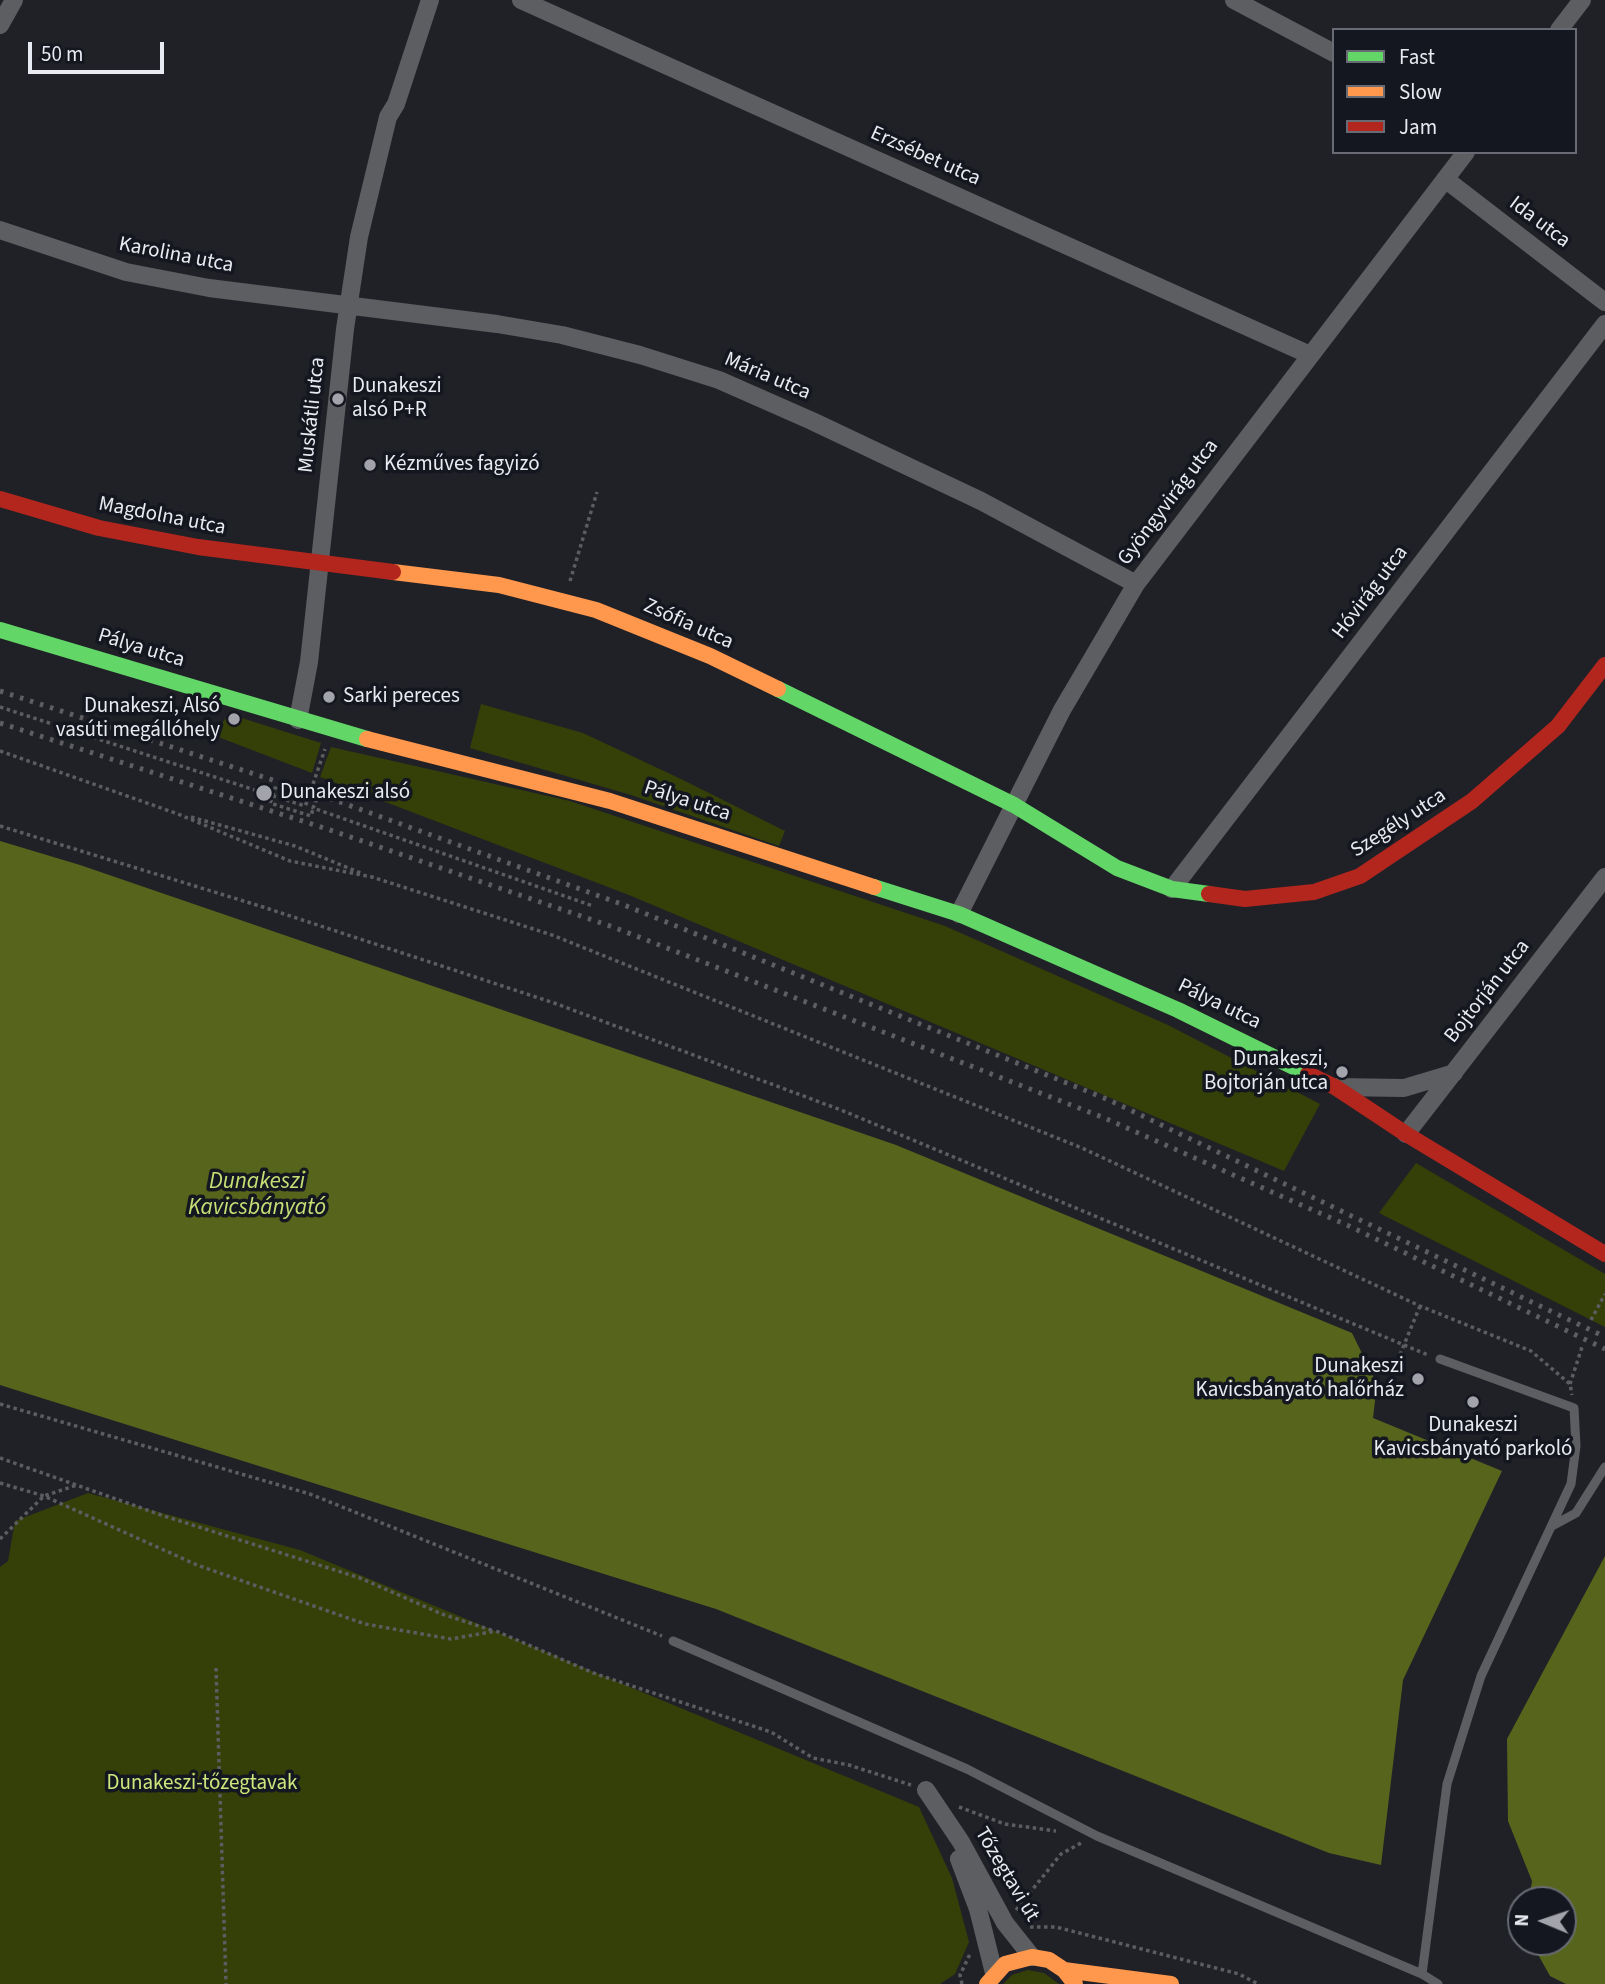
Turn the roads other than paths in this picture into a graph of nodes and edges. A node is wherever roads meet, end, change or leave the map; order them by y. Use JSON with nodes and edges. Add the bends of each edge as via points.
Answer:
{"nodes":[{"id":1,"x":14,"y":0,"type":"edge"},
{"id":2,"x":420,"y":0,"type":"edge"},
{"id":3,"x":430,"y":0,"type":"edge"},
{"id":4,"x":521,"y":0,"type":"edge"},
{"id":5,"x":1234,"y":0,"type":"edge"},
{"id":6,"x":1582,"y":0,"type":"edge"},
{"id":7,"x":0,"y":25,"type":"edge"},
{"id":8,"x":1561,"y":28,"type":"edge"},
{"id":9,"x":1332,"y":51,"type":"edge"},
{"id":10,"x":388,"y":117,"type":"junction"},
{"id":11,"x":1464,"y":154,"type":"edge"},
{"id":12,"x":1445,"y":179,"type":"junction"},
{"id":13,"x":0,"y":230,"type":"edge"},
{"id":14,"x":1605,"y":302,"type":"edge"},
{"id":15,"x":348,"y":305,"type":"junction"},
{"id":16,"x":1605,"y":324,"type":"edge"},
{"id":17,"x":1310,"y":355,"type":"junction"},
{"id":18,"x":0,"y":499,"type":"edge"},
{"id":19,"x":319,"y":562,"type":"junction"},
{"id":20,"x":1136,"y":584,"type":"junction"},
{"id":21,"x":0,"y":630,"type":"edge"},
{"id":22,"x":1605,"y":665,"type":"edge"},
{"id":23,"x":298,"y":720,"type":"junction"},
{"id":24,"x":1014,"y":805,"type":"junction"},
{"id":25,"x":1605,"y":877,"type":"edge"},
{"id":26,"x":1172,"y":889,"type":"junction"},
{"id":27,"x":959,"y":914,"type":"junction"},
{"id":28,"x":1454,"y":1073,"type":"junction"},
{"id":29,"x":1415,"y":1084,"type":"junction"},
{"id":30,"x":1335,"y":1087,"type":"junction"},
{"id":31,"x":1431,"y":1104,"type":"junction"},
{"id":32,"x":1406,"y":1134,"type":"junction"},
{"id":33,"x":1605,"y":1254,"type":"edge"},
{"id":34,"x":1440,"y":1359,"type":"road end"},
{"id":35,"x":1605,"y":1467,"type":"edge"},
{"id":36,"x":1551,"y":1527,"type":"junction"},
{"id":37,"x":673,"y":1641,"type":"road end"},
{"id":38,"x":926,"y":1790,"type":"road end"},
{"id":39,"x":943,"y":1816,"type":"junction"},
{"id":40,"x":1032,"y":1957,"type":"junction"},
{"id":41,"x":1064,"y":1970,"type":"junction"},
{"id":42,"x":1422,"y":1974,"type":"junction"},
{"id":43,"x":991,"y":1978,"type":"edge"},
{"id":44,"x":1075,"y":1984,"type":"edge"},
{"id":45,"x":1171,"y":1984,"type":"edge"},
{"id":46,"x":1438,"y":1984,"type":"edge"}],
"edges":[{"from":1,"to":7,"type":"street"},
{"from":2,"to":10,"type":"street","name":"Muskátli utca","via":[[387,103]]},
{"from":3,"to":10,"type":"street","name":"Muskátli utca"},
{"from":4,"to":17,"type":"street","name":"Erzsébet utca"},
{"from":5,"to":9,"type":"street"},
{"from":6,"to":8,"type":"street"},
{"from":10,"to":15,"type":"street","name":"Muskátli utca"},
{"from":11,"to":12,"type":"street","name":"Gyöngyvirág utca"},
{"from":12,"to":14,"type":"street","name":"Ida utca"},
{"from":12,"to":17,"type":"street","name":"Gyöngyvirág utca"},
{"from":13,"to":15,"type":"street","name":"Karolina utca","via":[[126,272],[209,288]]},
{"from":15,"to":19,"type":"street","name":"Muskátli utca"},
{"from":15,"to":20,"type":"street","name":"Mária utca","via":[[562,335],[719,380],[981,501]]},
{"from":16,"to":26,"type":"street","name":"Hóvirág utca"},
{"from":17,"to":20,"type":"street","name":"Gyöngyvirág utca"},
{"from":18,"to":19,"type":"street","name":"Magdolna utca","via":[[99,528]]},
{"from":19,"to":23,"type":"street","name":"Muskátli utca"},
{"from":19,"to":24,"type":"street","name":"Zsófia utca","via":[[499,585],[565,601],[686,645]]},
{"from":20,"to":24,"type":"street","name":"Gyöngyvirág utca","via":[[1062,710]]},
{"from":21,"to":23,"type":"street","name":"Pálya utca"},
{"from":22,"to":26,"type":"street","name":"Szegély utca","via":[[1558,726],[1482,793],[1360,876],[1314,892],[1245,899]]},
{"from":23,"to":27,"type":"street","name":"Pálya utca","via":[[610,801]]},
{"from":24,"to":26,"type":"street","name":"Szegély utca","via":[[1117,868]]},
{"from":24,"to":27,"type":"street","name":"Gyöngyvirág utca"},
{"from":25,"to":28,"type":"street","name":"Bojtorján utca"},
{"from":27,"to":30,"type":"street","name":"Pálya utca","via":[[1178,1010]]},
{"from":28,"to":29,"type":"street","name":"Pálya utca"},
{"from":28,"to":31,"type":"street","name":"Bojtorján utca"},
{"from":29,"to":30,"type":"street","name":"Pálya utca","via":[[1385,1090]]},
{"from":29,"to":31,"type":"street","via":[[1426,1091]]},
{"from":30,"to":32,"type":"street","name":"Pálya utca"},
{"from":31,"to":32,"type":"street","name":"Bojtorján utca"},
{"from":32,"to":33,"type":"street","name":"Pálya utca"},
{"from":34,"to":36,"type":"lane","via":[[1574,1408],[1571,1484]]},
{"from":35,"to":36,"type":"lane","via":[[1576,1513]]},
{"from":36,"to":42,"type":"lane","via":[[1481,1676],[1447,1784]]},
{"from":37,"to":42,"type":"lane","via":[[967,1769],[1097,1836]]},
{"from":38,"to":39,"type":"street","name":"Tőzegtavi út"},
{"from":39,"to":40,"type":"street","name":"Tőzegtavi út","via":[[1004,1923]]},
{"from":39,"to":43,"type":"street","name":"Tőzegtavi út","via":[[978,1909]]},
{"from":40,"to":41,"type":"street","via":[[1049,1960]]},
{"from":40,"to":43,"type":"street","via":[[1005,1964]]},
{"from":41,"to":44,"type":"street"},
{"from":41,"to":45,"type":"street"},
{"from":42,"to":46,"type":"lane"}]}
